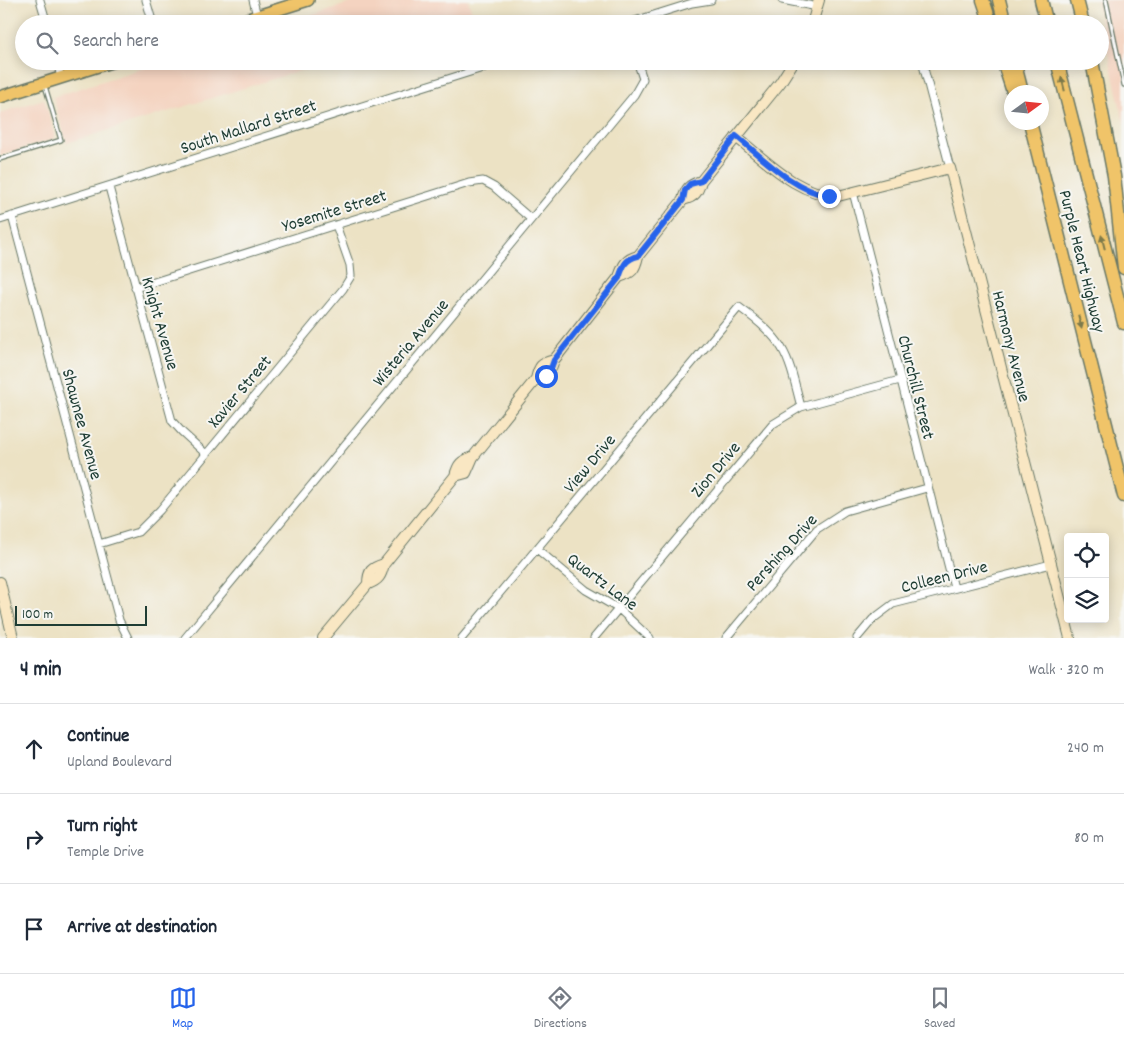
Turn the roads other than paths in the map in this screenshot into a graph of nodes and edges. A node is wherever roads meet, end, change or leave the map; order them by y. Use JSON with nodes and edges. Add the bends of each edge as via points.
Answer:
{"nodes":[{"id":1,"x":40,"y":0,"type":"edge"},
{"id":2,"x":146,"y":0,"type":"edge"},
{"id":3,"x":253,"y":0,"type":"edge"},
{"id":4,"x":308,"y":0,"type":"edge"},
{"id":5,"x":711,"y":0,"type":"edge"},
{"id":6,"x":782,"y":0,"type":"edge"},
{"id":7,"x":983,"y":0,"type":"edge"},
{"id":8,"x":999,"y":0,"type":"edge"},
{"id":9,"x":1041,"y":0,"type":"edge"},
{"id":10,"x":1077,"y":0,"type":"edge"},
{"id":11,"x":1106,"y":0,"type":"edge"},
{"id":12,"x":818,"y":4,"type":"edge"},
{"id":13,"x":44,"y":15,"type":"edge"},
{"id":14,"x":150,"y":15,"type":"edge"},
{"id":15,"x":257,"y":15,"type":"edge"},
{"id":16,"x":260,"y":15,"type":"edge"},
{"id":17,"x":654,"y":15,"type":"edge"},
{"id":18,"x":988,"y":15,"type":"edge"},
{"id":19,"x":1003,"y":15,"type":"edge"},
{"id":20,"x":1045,"y":15,"type":"edge"},
{"id":21,"x":1081,"y":15,"type":"edge"},
{"id":22,"x":59,"y":70,"type":"edge"},
{"id":23,"x":86,"y":70,"type":"edge"},
{"id":24,"x":477,"y":70,"type":"edge"},
{"id":25,"x":640,"y":70,"type":"edge"},
{"id":26,"x":788,"y":70,"type":"edge"},
{"id":27,"x":924,"y":70,"type":"edge"},
{"id":28,"x":1006,"y":70,"type":"edge"},
{"id":29,"x":1016,"y":70,"type":"edge"},
{"id":30,"x":1059,"y":70,"type":"edge"},
{"id":31,"x":1094,"y":70,"type":"edge"},
{"id":32,"x":61,"y":78,"type":"junction"},
{"id":33,"x":44,"y":83,"type":"junction"},
{"id":34,"x":1011,"y":85,"type":"edge"},
{"id":35,"x":1020,"y":85,"type":"edge"},
{"id":36,"x":1124,"y":85,"type":"edge"},
{"id":37,"x":0,"y":97,"type":"edge"},
{"id":38,"x":1024,"y":130,"type":"edge"},
{"id":39,"x":1032,"y":130,"type":"edge"},
{"id":40,"x":736,"y":136,"type":"junction"},
{"id":41,"x":0,"y":160,"type":"edge"},
{"id":42,"x":950,"y":168,"type":"junction"},
{"id":43,"x":108,"y":187,"type":"junction"},
{"id":44,"x":853,"y":192,"type":"junction"},
{"id":45,"x":12,"y":216,"type":"junction"},
{"id":46,"x":531,"y":219,"type":"junction"},
{"id":47,"x":0,"y":220,"type":"edge"},
{"id":48,"x":336,"y":225,"type":"junction"},
{"id":49,"x":1124,"y":268,"type":"edge"},
{"id":50,"x":1068,"y":275,"type":"junction"},
{"id":51,"x":135,"y":288,"type":"junction"},
{"id":52,"x":1124,"y":323,"type":"edge"},
{"id":53,"x":900,"y":380,"type":"junction"},
{"id":54,"x":801,"y":407,"type":"junction"},
{"id":55,"x":206,"y":454,"type":"junction"},
{"id":56,"x":927,"y":488,"type":"junction"},
{"id":57,"x":1124,"y":496,"type":"edge"},
{"id":58,"x":99,"y":544,"type":"junction"},
{"id":59,"x":536,"y":549,"type":"junction"},
{"id":60,"x":1052,"y":564,"type":"junction"},
{"id":61,"x":0,"y":582,"type":"edge"},
{"id":62,"x":954,"y":588,"type":"junction"},
{"id":63,"x":619,"y":608,"type":"junction"},
{"id":64,"x":14,"y":638,"type":"edge"},
{"id":65,"x":128,"y":638,"type":"edge"},
{"id":66,"x":185,"y":638,"type":"edge"},
{"id":67,"x":323,"y":638,"type":"edge"},
{"id":68,"x":462,"y":638,"type":"edge"},
{"id":69,"x":594,"y":638,"type":"edge"},
{"id":70,"x":650,"y":638,"type":"edge"},
{"id":71,"x":726,"y":638,"type":"edge"},
{"id":72,"x":857,"y":638,"type":"edge"},
{"id":73,"x":1070,"y":638,"type":"edge"}],
"edges":[{"from":1,"to":13,"type":"street"},
{"from":2,"to":14,"type":"street"},
{"from":3,"to":15,"type":"street"},
{"from":4,"to":16,"type":"main road"},
{"from":5,"to":17,"type":"street"},
{"from":6,"to":12,"type":"street"},
{"from":7,"to":18,"type":"highway"},
{"from":8,"to":19,"type":"highway"},
{"from":9,"to":20,"type":"highway"},
{"from":10,"to":21,"type":"highway"},
{"from":11,"to":36,"type":"lane"},
{"from":22,"to":32,"type":"street"},
{"from":23,"to":32,"type":"main road"},
{"from":24,"to":43,"type":"street","name":"South Mallard Street"},
{"from":25,"to":46,"type":"street","name":"Wisteria Avenue","via":[[643,79],[634,95]]},
{"from":26,"to":40,"type":"street"},
{"from":27,"to":42,"type":"street","name":"Harmony Avenue"},
{"from":28,"to":34,"type":"highway"},
{"from":29,"to":35,"type":"highway"},
{"from":52,"to":30,"type":"highway","name":"Purple Heart Highway","one_way":true},
{"from":31,"to":49,"type":"highway","via":[[1114,176]]},
{"from":32,"to":33,"type":"main road"},
{"from":33,"to":37,"type":"main road"},
{"from":33,"to":41,"type":"lane","via":[[61,140]]},
{"from":38,"to":50,"type":"highway"},
{"from":39,"to":50,"type":"highway","name":"Purple Heart Highway"},
{"from":40,"to":44,"type":"street","via":[[796,184],[813,193],[838,196]]},
{"from":40,"to":67,"type":"street","via":[[701,181],[690,184],[685,190],[683,200],[638,256],[629,258],[622,266],[619,278],[554,360],[542,363],[536,379],[472,457],[457,466],[455,476],[384,564],[373,567],[368,573],[368,584]]},
{"from":42,"to":44,"type":"street"},
{"from":42,"to":60,"type":"street","name":"Harmony Avenue"},
{"from":43,"to":45,"type":"street","name":"South Mallard Street"},
{"from":43,"to":51,"type":"street","name":"Knight Avenue"},
{"from":44,"to":53,"type":"street","name":"Churchill Street"},
{"from":45,"to":47,"type":"street","name":"South Mallard Street"},
{"from":45,"to":58,"type":"street","name":"Shawnee Avenue"},
{"from":46,"to":48,"type":"street","name":"Yosemite Street","via":[[483,181]]},
{"from":46,"to":66,"type":"street","name":"Wisteria Avenue"},
{"from":48,"to":51,"type":"street","name":"Yosemite Street"},
{"from":48,"to":55,"type":"street","name":"Xavier Street","via":[[351,276]]},
{"from":50,"to":57,"type":"highway","name":"Purple Heart Highway","one_way":true},
{"from":51,"to":55,"type":"street","name":"Knight Avenue","via":[[172,421]]},
{"from":53,"to":54,"type":"street","name":"Zion Drive"},
{"from":53,"to":56,"type":"street","name":"Churchill Street"},
{"from":54,"to":59,"type":"street","name":"View Drive","via":[[789,358],[778,339],[738,306]]},
{"from":54,"to":63,"type":"street","name":"Zion Drive","via":[[773,424]]},
{"from":55,"to":58,"type":"street","name":"Xavier Street","via":[[138,532]]},
{"from":56,"to":62,"type":"street","name":"Churchill Street"},
{"from":56,"to":71,"type":"street","name":"Pershing Drive","via":[[845,511],[823,524]]},
{"from":58,"to":65,"type":"street","name":"Shawnee Avenue","via":[[119,620]]},
{"from":59,"to":63,"type":"street","name":"Quartz Lane","via":[[586,590]]},
{"from":59,"to":68,"type":"street","name":"View Drive"},
{"from":60,"to":62,"type":"street","name":"Colleen Drive"},
{"from":60,"to":73,"type":"street","name":"Harmony Avenue"},
{"from":61,"to":64,"type":"street"},
{"from":62,"to":72,"type":"street","name":"Colleen Drive","via":[[893,604],[873,619]]},
{"from":63,"to":69,"type":"street","name":"Zion Drive"},
{"from":63,"to":70,"type":"street","name":"Quartz Lane"}]}
